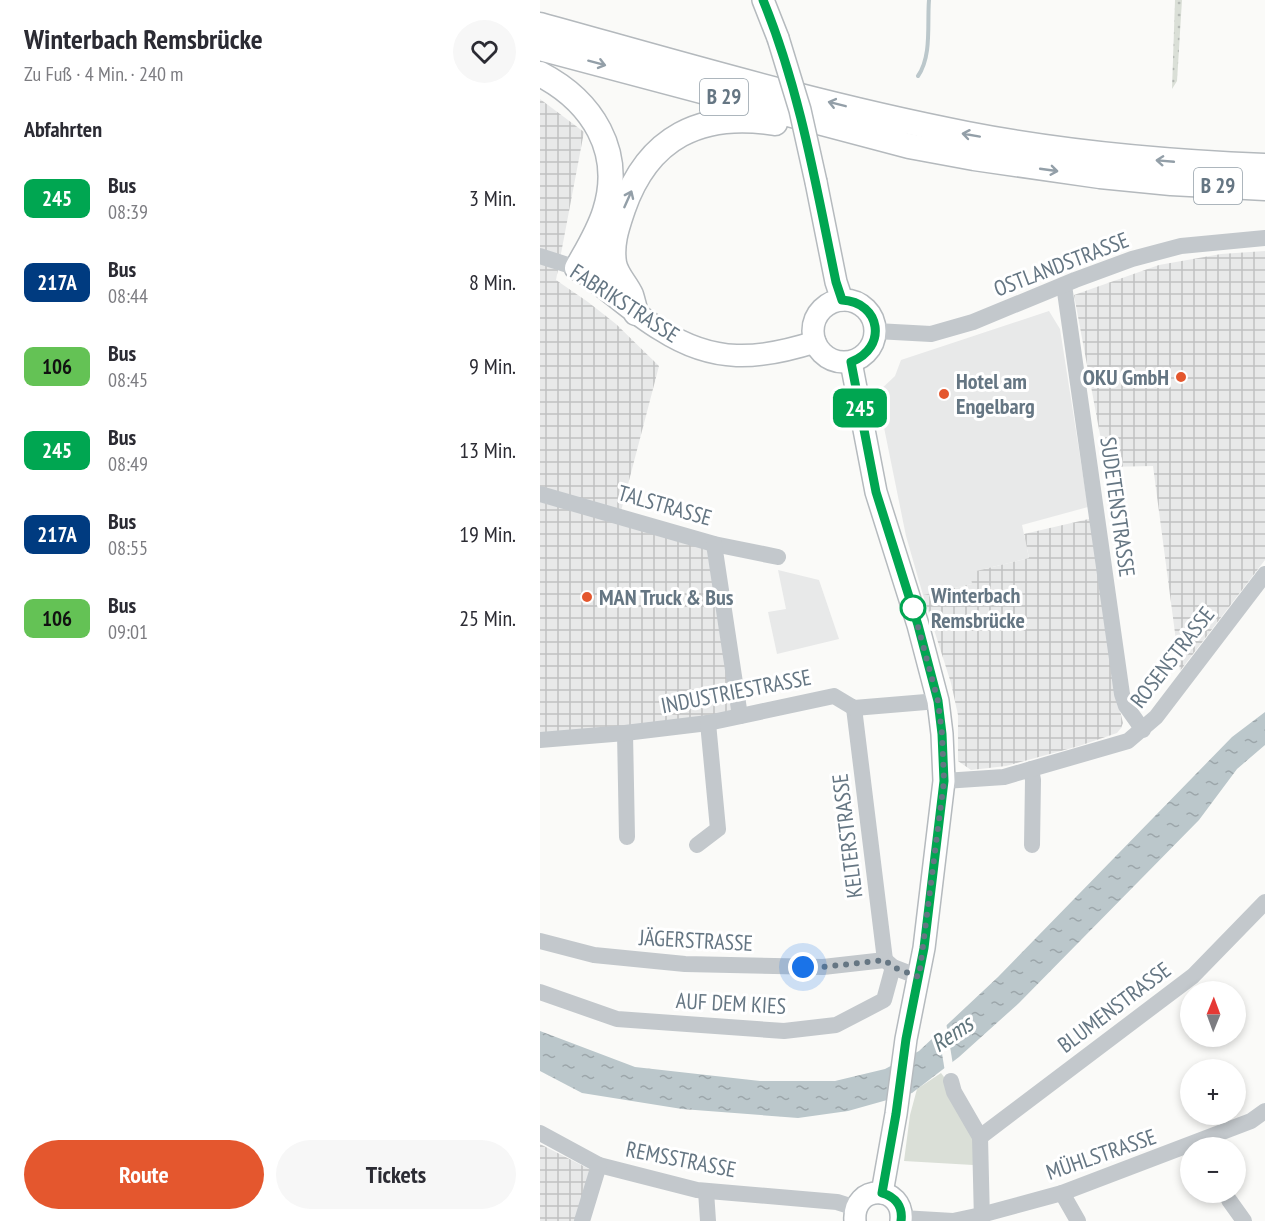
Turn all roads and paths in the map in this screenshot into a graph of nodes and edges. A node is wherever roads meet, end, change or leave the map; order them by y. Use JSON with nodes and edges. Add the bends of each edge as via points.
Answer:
{"nodes":[{"id":1,"x":763,"y":0,"type":"edge"},
{"id":2,"x":540,"y":25,"type":"edge"},
{"id":3,"x":540,"y":48,"type":"edge"},
{"id":4,"x":540,"y":74,"type":"edge"},
{"id":5,"x":909,"y":146,"type":"junction"},
{"id":6,"x":1265,"y":166,"type":"edge"},
{"id":7,"x":1265,"y":188,"type":"edge"},
{"id":8,"x":1265,"y":238,"type":"edge"},
{"id":9,"x":613,"y":239,"type":"junction"},
{"id":10,"x":540,"y":256,"type":"edge"},
{"id":11,"x":585,"y":274,"type":"junction"},
{"id":12,"x":1064,"y":285,"type":"junction"},
{"id":13,"x":842,"y":300,"type":"junction"},
{"id":14,"x":636,"y":313,"type":"junction"},
{"id":15,"x":876,"y":331,"type":"junction"},
{"id":16,"x":815,"y":342,"type":"junction"},
{"id":17,"x":851,"y":362,"type":"junction"},
{"id":18,"x":540,"y":494,"type":"edge"},
{"id":19,"x":714,"y":544,"type":"junction"},
{"id":20,"x":777,"y":557,"type":"dead end"},
{"id":21,"x":1265,"y":574,"type":"edge"},
{"id":22,"x":938,"y":701,"type":"junction"},
{"id":23,"x":854,"y":708,"type":"junction"},
{"id":24,"x":740,"y":716,"type":"junction"},
{"id":25,"x":708,"y":723,"type":"junction"},
{"id":26,"x":1143,"y":730,"type":"junction"},
{"id":27,"x":625,"y":733,"type":"junction"},
{"id":28,"x":540,"y":740,"type":"edge"},
{"id":29,"x":1031,"y":769,"type":"junction"},
{"id":30,"x":944,"y":781,"type":"junction"},
{"id":31,"x":627,"y":837,"type":"dead end"},
{"id":32,"x":696,"y":845,"type":"dead end"},
{"id":33,"x":1032,"y":845,"type":"dead end"},
{"id":34,"x":1265,"y":902,"type":"edge"},
{"id":35,"x":540,"y":941,"type":"edge"},
{"id":36,"x":889,"y":964,"type":"junction"},
{"id":37,"x":919,"y":977,"type":"junction"},
{"id":38,"x":540,"y":992,"type":"edge"},
{"id":39,"x":951,"y":1081,"type":"dead end"},
{"id":40,"x":1265,"y":1111,"type":"edge"},
{"id":41,"x":540,"y":1133,"type":"edge"},
{"id":42,"x":980,"y":1137,"type":"junction"},
{"id":43,"x":599,"y":1165,"type":"junction"},
{"id":44,"x":706,"y":1191,"type":"junction"},
{"id":45,"x":1062,"y":1192,"type":"junction"},
{"id":46,"x":882,"y":1193,"type":"junction"},
{"id":47,"x":1231,"y":1203,"type":"edge"},
{"id":48,"x":856,"y":1214,"type":"edge"},
{"id":49,"x":981,"y":1218,"type":"edge"},
{"id":50,"x":901,"y":1220,"type":"edge"},
{"id":51,"x":582,"y":1221,"type":"edge"},
{"id":52,"x":708,"y":1221,"type":"edge"},
{"id":53,"x":1078,"y":1221,"type":"edge"},
{"id":54,"x":1244,"y":1221,"type":"edge"}],
"edges":[{"from":1,"to":13,"type":"main road","bridge":true,"via":[[800,110]]},
{"from":6,"to":2,"type":"highway","number":"B 29","one_way":true,"via":[[1159,160],[968,134],[723,76]]},
{"from":3,"to":5,"type":"highway","number":"B 29","one_way":true},
{"from":4,"to":11,"type":"highway","via":[[586,108],[600,131],[610,163],[606,209]]},
{"from":5,"to":7,"type":"highway","number":"B 29","one_way":true,"via":[[1100,176]]},
{"from":9,"to":5,"type":"highway","one_way":true,"via":[[628,197],[647,165],[674,139],[706,123],[762,121],[884,148]]},
{"from":8,"to":12,"type":"street","name":"OSTLANDSTRASSE","via":[[1181,246],[1132,259]]},
{"from":9,"to":11,"type":"highway"},
{"from":9,"to":14,"type":"highway","via":[[614,264]]},
{"from":10,"to":11,"type":"street","name":"FABRIKSTRASSE"},
{"from":11,"to":14,"type":"main road","name":"FABRIKSTRASSE"},
{"from":12,"to":15,"type":"street","name":"OSTLANDSTRASSE","via":[[973,322],[931,334]]},
{"from":12,"to":26,"type":"street","name":"SUDETENSTRASSE","via":[[1122,694]]},
{"from":13,"to":15,"type":"main road","via":[[866,308]]},
{"from":13,"to":16,"type":"main road","via":[[824,307],[818,315],[814,323]]},
{"from":14,"to":16,"type":"main road","name":"FABRIKSTRASSE","via":[[689,345],[718,354],[778,354]]},
{"from":15,"to":17,"type":"main road","via":[[866,354]]},
{"from":16,"to":17,"type":"main road","via":[[833,361]]},
{"from":17,"to":22,"type":"main road","via":[[876,492]]},
{"from":18,"to":19,"type":"street","name":"TALSTRASSE"},
{"from":19,"to":20,"type":"street","name":"TALSTRASSE"},
{"from":19,"to":24,"type":"street"},
{"from":21,"to":26,"type":"street","name":"ROSENSTRASSE"},
{"from":22,"to":23,"type":"street","name":"INDUSTRIESTRASSE"},
{"from":22,"to":30,"type":"main road"},
{"from":23,"to":24,"type":"street","name":"INDUSTRIESTRASSE","via":[[834,696]]},
{"from":23,"to":36,"type":"street","name":"KELTERSTRASSE"},
{"from":24,"to":25,"type":"street","name":"INDUSTRIESTRASSE"},
{"from":25,"to":27,"type":"street","name":"INDUSTRIESTRASSE"},
{"from":25,"to":32,"type":"street","via":[[718,829]]},
{"from":26,"to":29,"type":"street","name":"ROSENSTRASSE","via":[[1128,741]]},
{"from":27,"to":28,"type":"street","name":"INDUSTRIESTRASSE"},
{"from":27,"to":31,"type":"street"},
{"from":29,"to":30,"type":"street","name":"ROSENSTRASSE","via":[[1004,777]]},
{"from":29,"to":33,"type":"street"},
{"from":30,"to":37,"type":"main road"},
{"from":34,"to":42,"type":"street","name":"BLUMENSTRASSE","via":[[1193,976]]},
{"from":35,"to":36,"type":"street","name":"JÄGERSTRASSE","via":[[594,955],[685,964]]},
{"from":36,"to":37,"type":"street","name":"JÄGERSTRASSE"},
{"from":36,"to":38,"type":"street","name":"AUF DEM KIES","via":[[884,1000],[836,1026],[784,1031],[617,1018]]},
{"from":37,"to":46,"type":"main road"},
{"from":39,"to":42,"type":"street"},
{"from":40,"to":45,"type":"street","name":"MÜHLSTRASSE","via":[[1251,1121]]},
{"from":41,"to":43,"type":"street","name":"REMSSTRASSE"},
{"from":42,"to":49,"type":"street"},
{"from":43,"to":44,"type":"street","name":"REMSSTRASSE"},
{"from":43,"to":51,"type":"street"},
{"from":44,"to":48,"type":"street","name":"REMSSTRASSE","via":[[837,1202]]},
{"from":44,"to":52,"type":"street"},
{"from":45,"to":49,"type":"street","name":"MÜHLSTRASSE"},
{"from":45,"to":53,"type":"street"},
{"from":46,"to":48,"type":"main road","via":[[867,1196]]},
{"from":46,"to":50,"type":"main road","via":[[895,1199]]},
{"from":47,"to":54,"type":"street"},
{"from":49,"to":50,"type":"street","name":"MÜHLSTRASSE"}]}
